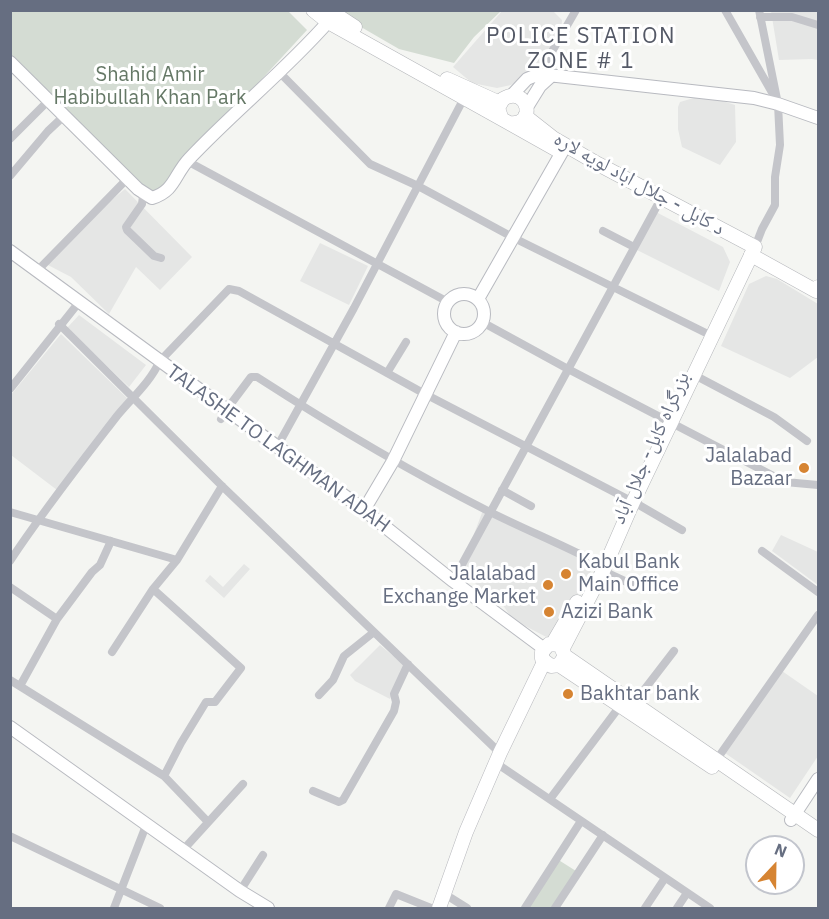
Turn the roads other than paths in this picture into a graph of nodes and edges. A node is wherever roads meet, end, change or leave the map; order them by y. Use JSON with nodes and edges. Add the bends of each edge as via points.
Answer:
{"nodes":[{"id":1,"x":313,"y":10,"type":"edge"},
{"id":2,"x":576,"y":10,"type":"edge"},
{"id":3,"x":725,"y":10,"type":"edge"},
{"id":4,"x":760,"y":14,"type":"edge"},
{"id":5,"x":793,"y":14,"type":"edge"},
{"id":6,"x":328,"y":16,"type":"edge"},
{"id":7,"x":819,"y":25,"type":"edge"},
{"id":8,"x":10,"y":62,"type":"edge"},
{"id":9,"x":279,"y":74,"type":"junction"},
{"id":10,"x":545,"y":75,"type":"junction"},
{"id":11,"x":512,"y":95,"type":"junction"},
{"id":12,"x":464,"y":98,"type":"junction"},
{"id":13,"x":48,"y":101,"type":"junction"},
{"id":14,"x":778,"y":104,"type":"junction"},
{"id":15,"x":526,"y":112,"type":"junction"},
{"id":16,"x":503,"y":115,"type":"junction"},
{"id":17,"x":64,"y":116,"type":"junction"},
{"id":18,"x":819,"y":118,"type":"edge"},
{"id":19,"x":10,"y":139,"type":"edge"},
{"id":20,"x":562,"y":153,"type":"junction"},
{"id":21,"x":187,"y":161,"type":"junction"},
{"id":22,"x":10,"y":176,"type":"edge"},
{"id":23,"x":129,"y":178,"type":"junction"},
{"id":24,"x":418,"y":186,"type":"junction"},
{"id":25,"x":152,"y":198,"type":"junction"},
{"id":26,"x":658,"y":204,"type":"junction"},
{"id":27,"x":603,"y":231,"type":"dead end"},
{"id":28,"x":514,"y":237,"type":"junction"},
{"id":29,"x":634,"y":247,"type":"junction"},
{"id":30,"x":750,"y":249,"type":"junction"},
{"id":31,"x":10,"y":251,"type":"edge"},
{"id":32,"x":161,"y":258,"type":"dead end"},
{"id":33,"x":377,"y":264,"type":"junction"},
{"id":34,"x":37,"y":271,"type":"junction"},
{"id":35,"x":612,"y":288,"type":"junction"},
{"id":36,"x":818,"y":288,"type":"edge"},
{"id":37,"x":478,"y":299,"type":"junction"},
{"id":38,"x":80,"y":301,"type":"junction"},
{"id":39,"x":448,"y":302,"type":"junction"},
{"id":40,"x":482,"y":322,"type":"junction"},
{"id":41,"x":59,"y":324,"type":"junction"},
{"id":42,"x":456,"y":332,"type":"junction"},
{"id":43,"x":708,"y":334,"type":"junction"},
{"id":44,"x":406,"y":342,"type":"dead end"},
{"id":45,"x":334,"y":343,"type":"junction"},
{"id":46,"x":159,"y":362,"type":"junction"},
{"id":47,"x":568,"y":369,"type":"junction"},
{"id":48,"x":387,"y":373,"type":"junction"},
{"id":49,"x":692,"y":378,"type":"junction"},
{"id":50,"x":10,"y":389,"type":"edge"},
{"id":51,"x":425,"y":394,"type":"junction"},
{"id":52,"x":132,"y":396,"type":"junction"},
{"id":53,"x":300,"y":405,"type":"junction"},
{"id":54,"x":224,"y":414,"type":"junction"},
{"id":55,"x":666,"y":420,"type":"junction"},
{"id":56,"x":807,"y":441,"type":"dead end"},
{"id":57,"x":277,"y":447,"type":"junction"},
{"id":58,"x":525,"y":447,"type":"junction"},
{"id":59,"x":393,"y":461,"type":"junction"},
{"id":60,"x":785,"y":482,"type":"junction"},
{"id":61,"x":819,"y":485,"type":"edge"},
{"id":62,"x":222,"y":486,"type":"junction"},
{"id":63,"x":502,"y":490,"type":"junction"},
{"id":64,"x":819,"y":490,"type":"edge"},
{"id":65,"x":630,"y":501,"type":"junction"},
{"id":66,"x":531,"y":506,"type":"dead end"},
{"id":67,"x":364,"y":510,"type":"junction"},
{"id":68,"x":10,"y":512,"type":"edge"},
{"id":69,"x":490,"y":512,"type":"junction"},
{"id":70,"x":38,"y":519,"type":"junction"},
{"id":71,"x":682,"y":530,"type":"dead end"},
{"id":72,"x":111,"y":541,"type":"junction"},
{"id":73,"x":762,"y":551,"type":"dead end"},
{"id":74,"x":177,"y":560,"type":"junction"},
{"id":75,"x":10,"y":561,"type":"edge"},
{"id":76,"x":603,"y":568,"type":"junction"},
{"id":77,"x":453,"y":581,"type":"junction"},
{"id":78,"x":631,"y":584,"type":"dead end"},
{"id":79,"x":10,"y":587,"type":"edge"},
{"id":80,"x":153,"y":589,"type":"junction"},
{"id":81,"x":819,"y":592,"type":"edge"},
{"id":82,"x":819,"y":615,"type":"edge"},
{"id":83,"x":57,"y":620,"type":"junction"},
{"id":84,"x":374,"y":632,"type":"junction"},
{"id":85,"x":674,"y":651,"type":"dead end"},
{"id":86,"x":112,"y":652,"type":"dead end"},
{"id":87,"x":557,"y":652,"type":"junction"},
{"id":88,"x":408,"y":664,"type":"junction"},
{"id":89,"x":10,"y":680,"type":"edge"},
{"id":90,"x":20,"y":686,"type":"junction"},
{"id":91,"x":319,"y":695,"type":"dead end"},
{"id":92,"x":627,"y":704,"type":"junction"},
{"id":93,"x":10,"y":727,"type":"edge"},
{"id":94,"x":498,"y":758,"type":"junction"},
{"id":95,"x":717,"y":759,"type":"junction"},
{"id":96,"x":164,"y":776,"type":"junction"},
{"id":97,"x":819,"y":779,"type":"edge"},
{"id":98,"x":243,"y":784,"type":"dead end"},
{"id":99,"x":313,"y":791,"type":"dead end"},
{"id":100,"x":550,"y":799,"type":"junction"},
{"id":101,"x":478,"y":807,"type":"junction"},
{"id":102,"x":793,"y":817,"type":"junction"},
{"id":103,"x":580,"y":821,"type":"junction"},
{"id":104,"x":208,"y":822,"type":"junction"},
{"id":105,"x":147,"y":823,"type":"junction"},
{"id":106,"x":819,"y":830,"type":"edge"},
{"id":107,"x":603,"y":835,"type":"junction"},
{"id":108,"x":10,"y":836,"type":"edge"},
{"id":109,"x":819,"y":838,"type":"edge"},
{"id":110,"x":183,"y":849,"type":"junction"},
{"id":111,"x":262,"y":855,"type":"dead end"},
{"id":112,"x":665,"y":878,"type":"junction"},
{"id":113,"x":121,"y":890,"type":"junction"},
{"id":114,"x":240,"y":891,"type":"junction"},
{"id":115,"x":687,"y":893,"type":"junction"},
{"id":116,"x":449,"y":903,"type":"edge"},
{"id":117,"x":114,"y":909,"type":"edge"},
{"id":118,"x":160,"y":909,"type":"edge"},
{"id":119,"x":268,"y":909,"type":"edge"},
{"id":120,"x":389,"y":909,"type":"edge"},
{"id":121,"x":431,"y":909,"type":"edge"},
{"id":122,"x":439,"y":909,"type":"edge"},
{"id":123,"x":467,"y":909,"type":"edge"},
{"id":124,"x":525,"y":909,"type":"edge"},
{"id":125,"x":555,"y":909,"type":"edge"},
{"id":126,"x":645,"y":909,"type":"edge"},
{"id":127,"x":677,"y":909,"type":"edge"},
{"id":128,"x":710,"y":909,"type":"edge"}],
"edges":[{"from":1,"to":6,"type":"main road"},
{"from":2,"to":10,"type":"street"},
{"from":3,"to":14,"type":"street"},
{"from":4,"to":5,"type":"street"},
{"from":4,"to":14,"type":"street"},
{"from":5,"to":7,"type":"street"},
{"from":6,"to":9,"type":"main road"},
{"from":6,"to":12,"type":"main road"},
{"from":6,"to":16,"type":"main road","via":[[452,82]]},
{"from":8,"to":13,"type":"main road"},
{"from":9,"to":21,"type":"main road"},
{"from":9,"to":24,"type":"street","via":[[370,164]]},
{"from":10,"to":11,"type":"main road","via":[[527,79]]},
{"from":10,"to":14,"type":"main road"},
{"from":10,"to":15,"type":"main road"},
{"from":11,"to":15,"type":"main road","via":[[522,99]]},
{"from":11,"to":16,"type":"main road","via":[[507,96]]},
{"from":12,"to":16,"type":"main road"},
{"from":12,"to":24,"type":"street"},
{"from":13,"to":17,"type":"main road"},
{"from":13,"to":19,"type":"street"},
{"from":14,"to":18,"type":"main road"},
{"from":14,"to":30,"type":"street","via":[[780,145],[774,177],[775,205]]},
{"from":15,"to":16,"type":"main road","via":[[518,123]]},
{"from":15,"to":30,"type":"main road","name":"د کابل - جلال اباد لویه لاره","via":[[553,138]]},
{"from":16,"to":20,"type":"main road"},
{"from":17,"to":22,"type":"street"},
{"from":17,"to":23,"type":"main road"},
{"from":20,"to":26,"type":"main road"},
{"from":20,"to":28,"type":"main road"},
{"from":21,"to":25,"type":"main road","via":[[166,193]]},
{"from":21,"to":33,"type":"street"},
{"from":23,"to":25,"type":"main road"},
{"from":23,"to":34,"type":"street"},
{"from":24,"to":28,"type":"street"},
{"from":24,"to":33,"type":"street"},
{"from":25,"to":32,"type":"street","via":[[143,196],[126,227],[154,256]]},
{"from":26,"to":29,"type":"street"},
{"from":26,"to":30,"type":"main road"},
{"from":27,"to":29,"type":"street"},
{"from":28,"to":35,"type":"street"},
{"from":28,"to":37,"type":"main road"},
{"from":29,"to":35,"type":"street"},
{"from":30,"to":36,"type":"main road"},
{"from":30,"to":43,"type":"main road","name":"بزرگراه کابل- جلال آباد"},
{"from":31,"to":34,"type":"main road","name":"TALASHE TO LAGHMAN ADAH"},
{"from":33,"to":39,"type":"street"},
{"from":33,"to":45,"type":"street"},
{"from":34,"to":38,"type":"main road","name":"TALASHE TO LAGHMAN ADAH"},
{"from":35,"to":43,"type":"street"},
{"from":35,"to":47,"type":"street"},
{"from":37,"to":39,"type":"main road","via":[[460,294]]},
{"from":37,"to":40,"type":"main road","via":[[484,310]]},
{"from":38,"to":41,"type":"street"},
{"from":38,"to":46,"type":"main road","name":"TALASHE TO LAGHMAN ADAH"},
{"from":39,"to":42,"type":"main road","via":[[447,322]]},
{"from":40,"to":42,"type":"main road","via":[[471,332]]},
{"from":40,"to":47,"type":"street"},
{"from":41,"to":50,"type":"street"},
{"from":41,"to":52,"type":"street"},
{"from":42,"to":51,"type":"main road"},
{"from":43,"to":49,"type":"main road","name":"بزرگراه کابل- جلال آباد"},
{"from":43,"to":55,"type":"main road","name":"بزرگراه کابل- جلال آباد"},
{"from":44,"to":48,"type":"street"},
{"from":45,"to":46,"type":"street","via":[[238,291],[229,290]]},
{"from":45,"to":48,"type":"street"},
{"from":45,"to":53,"type":"street"},
{"from":46,"to":52,"type":"street"},
{"from":46,"to":54,"type":"main road","name":"TALASHE TO LAGHMAN ADAH"},
{"from":47,"to":55,"type":"street"},
{"from":47,"to":58,"type":"street"},
{"from":48,"to":51,"type":"street"},
{"from":49,"to":55,"type":"main road","name":"بزرگراه کابل- جلال آباد"},
{"from":49,"to":56,"type":"street","via":[[700,378],[774,417]]},
{"from":51,"to":58,"type":"street"},
{"from":51,"to":59,"type":"main road"},
{"from":52,"to":62,"type":"street"},
{"from":52,"to":70,"type":"street"},
{"from":53,"to":54,"type":"street","via":[[251,377]]},
{"from":53,"to":57,"type":"street"},
{"from":53,"to":59,"type":"street"},
{"from":54,"to":57,"type":"main road","name":"TALASHE TO LAGHMAN ADAH"},
{"from":55,"to":60,"type":"street"},
{"from":55,"to":65,"type":"main road","name":"بزرگراه کابل- جلال آباد"},
{"from":57,"to":67,"type":"main road","name":"TALASHE TO LAGHMAN ADAH"},
{"from":58,"to":63,"type":"street"},
{"from":58,"to":65,"type":"street"},
{"from":59,"to":67,"type":"main road"},
{"from":59,"to":69,"type":"street"},
{"from":60,"to":61,"type":"street"},
{"from":60,"to":64,"type":"street"},
{"from":62,"to":74,"type":"street"},
{"from":62,"to":84,"type":"street"},
{"from":63,"to":66,"type":"street"},
{"from":63,"to":69,"type":"street"},
{"from":65,"to":71,"type":"street"},
{"from":65,"to":76,"type":"main road","name":"بزرگراه کابل- جلال آباد"},
{"from":67,"to":77,"type":"main road","name":"TALASHE TO LAGHMAN ADAH"},
{"from":68,"to":70,"type":"street"},
{"from":69,"to":76,"type":"street"},
{"from":69,"to":77,"type":"street"},
{"from":70,"to":72,"type":"street"},
{"from":70,"to":75,"type":"street"},
{"from":72,"to":74,"type":"street"},
{"from":72,"to":83,"type":"street","via":[[100,565]]},
{"from":73,"to":81,"type":"street"},
{"from":74,"to":80,"type":"street"},
{"from":76,"to":78,"type":"street"},
{"from":76,"to":87,"type":"main road","name":"بزرگراه کابل- جلال آباد"},
{"from":77,"to":87,"type":"main road","name":"TALASHE TO LAGHMAN ADAH"},
{"from":79,"to":83,"type":"street"},
{"from":80,"to":86,"type":"street"},
{"from":80,"to":96,"type":"street","via":[[241,668],[215,702],[206,702]]},
{"from":82,"to":95,"type":"street"},
{"from":83,"to":90,"type":"street"},
{"from":84,"to":88,"type":"street"},
{"from":84,"to":91,"type":"street","via":[[344,656],[333,680]]},
{"from":85,"to":92,"type":"street"},
{"from":87,"to":92,"type":"main road"},
{"from":87,"to":94,"type":"main road","via":[[551,666],[544,662]]},
{"from":88,"to":94,"type":"street"},
{"from":88,"to":99,"type":"street","via":[[394,694],[394,711],[343,800],[339,802]]},
{"from":89,"to":90,"type":"street"},
{"from":90,"to":96,"type":"street"},
{"from":92,"to":95,"type":"main road"},
{"from":92,"to":100,"type":"street"},
{"from":92,"to":102,"type":"main road"},
{"from":93,"to":105,"type":"main road"},
{"from":94,"to":100,"type":"street"},
{"from":94,"to":101,"type":"main road"},
{"from":95,"to":102,"type":"main road"},
{"from":96,"to":104,"type":"street"},
{"from":97,"to":102,"type":"main road"},
{"from":98,"to":104,"type":"street"},
{"from":100,"to":103,"type":"street"},
{"from":101,"to":116,"type":"main road","via":[[474,835]]},
{"from":101,"to":122,"type":"main road"},
{"from":102,"to":106,"type":"main road"},
{"from":102,"to":109,"type":"main road"},
{"from":103,"to":107,"type":"street"},
{"from":103,"to":124,"type":"street"},
{"from":104,"to":110,"type":"street"},
{"from":105,"to":110,"type":"main road"},
{"from":105,"to":113,"type":"street"},
{"from":107,"to":112,"type":"street"},
{"from":107,"to":125,"type":"street"},
{"from":108,"to":113,"type":"street"},
{"from":110,"to":114,"type":"main road"},
{"from":111,"to":114,"type":"street"},
{"from":112,"to":115,"type":"street"},
{"from":112,"to":126,"type":"street"},
{"from":113,"to":117,"type":"street"},
{"from":113,"to":118,"type":"street"},
{"from":114,"to":119,"type":"main road"},
{"from":115,"to":127,"type":"street"},
{"from":115,"to":128,"type":"street"},
{"from":116,"to":123,"type":"street"},
{"from":120,"to":121,"type":"street","via":[[396,894]]}]}
